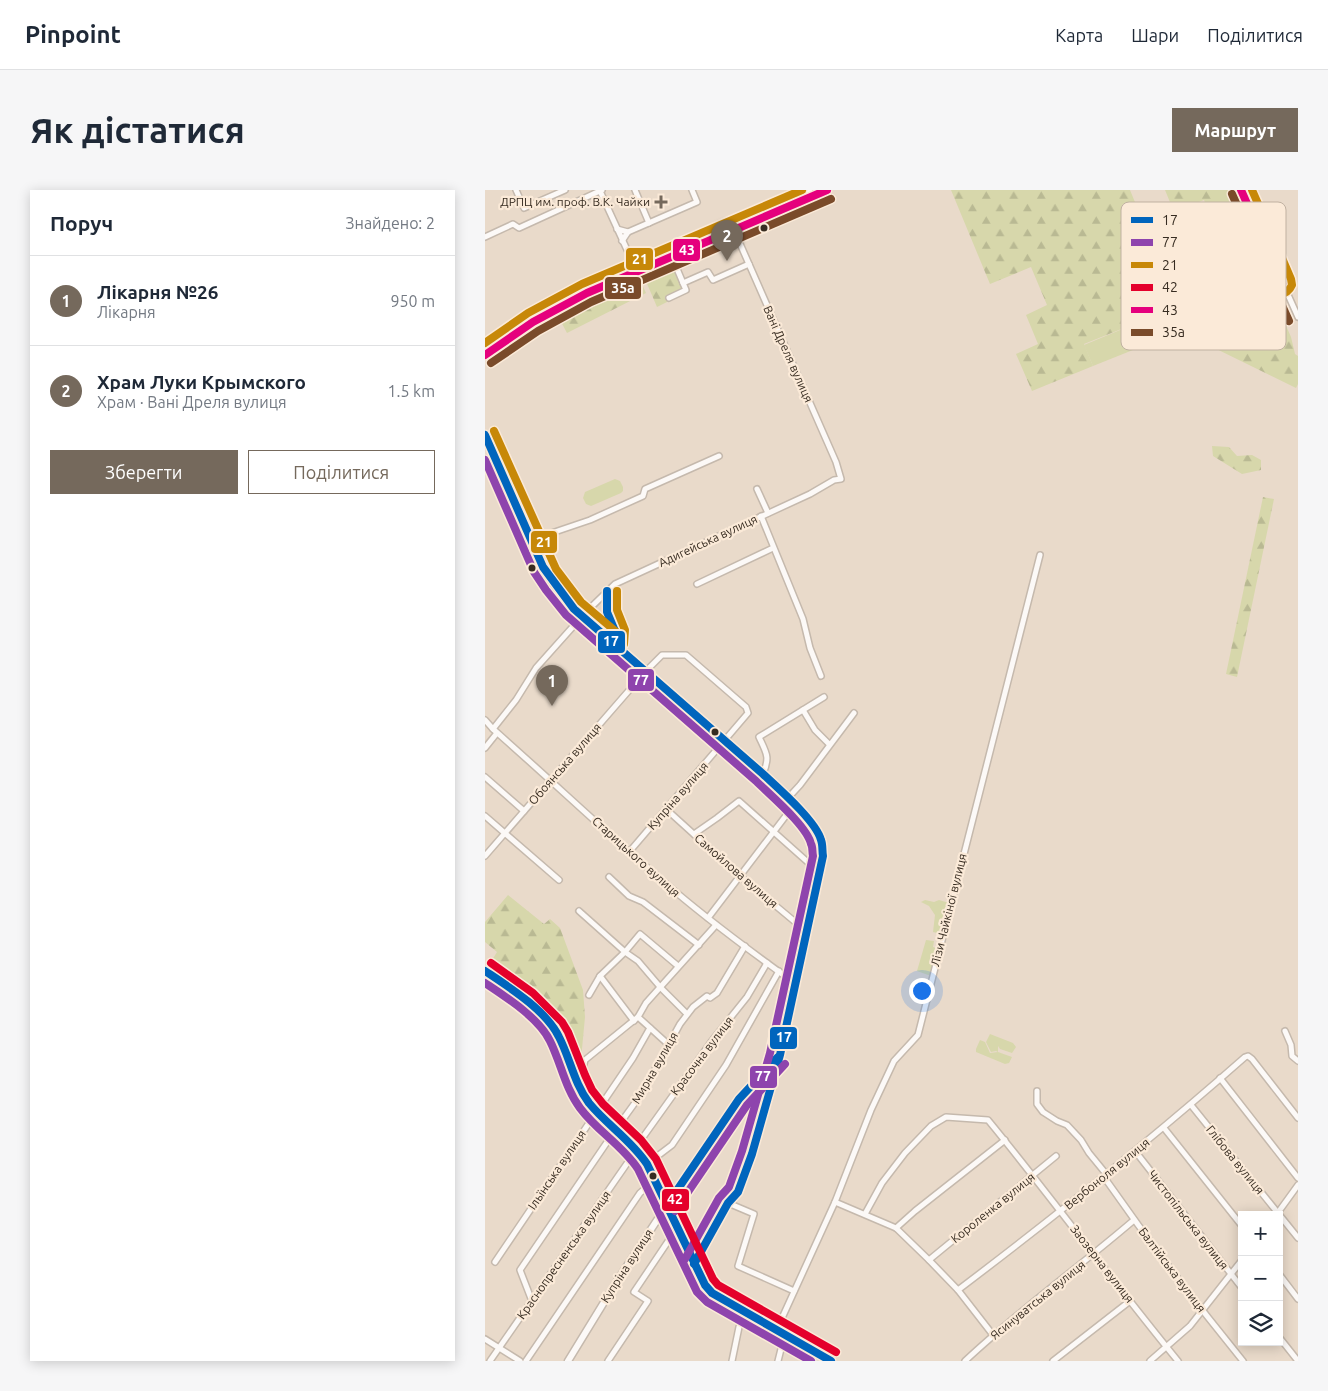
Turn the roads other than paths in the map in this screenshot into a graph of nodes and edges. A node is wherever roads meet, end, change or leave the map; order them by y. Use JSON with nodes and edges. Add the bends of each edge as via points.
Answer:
{"nodes":[{"id":1,"x":516,"y":190,"type":"edge"},
{"id":2,"x":565,"y":190,"type":"edge"},
{"id":3,"x":692,"y":190,"type":"edge"},
{"id":4,"x":827,"y":190,"type":"edge"},
{"id":5,"x":1241,"y":190,"type":"edge"},
{"id":6,"x":601,"y":191,"type":"edge"},
{"id":7,"x":637,"y":191,"type":"edge"},
{"id":8,"x":805,"y":191,"type":"edge"},
{"id":9,"x":555,"y":192,"type":"edge"},
{"id":10,"x":1246,"y":202,"type":"edge"},
{"id":11,"x":749,"y":220,"type":"junction"},
{"id":12,"x":649,"y":223,"type":"junction"},
{"id":13,"x":617,"y":229,"type":"junction"},
{"id":14,"x":734,"y":230,"type":"junction"},
{"id":15,"x":628,"y":232,"type":"junction"},
{"id":16,"x":712,"y":236,"type":"junction"},
{"id":17,"x":485,"y":237,"type":"edge"},
{"id":18,"x":622,"y":241,"type":"junction"},
{"id":19,"x":672,"y":257,"type":"junction"},
{"id":20,"x":749,"y":264,"type":"junction"},
{"id":21,"x":634,"y":265,"type":"junction"},
{"id":22,"x":683,"y":282,"type":"junction"},
{"id":23,"x":1286,"y":290,"type":"edge"},
{"id":24,"x":669,"y":298,"type":"dead end"},
{"id":25,"x":1298,"y":317,"type":"edge"},
{"id":26,"x":485,"y":348,"type":"edge"},
{"id":27,"x":485,"y":355,"type":"edge"},
{"id":28,"x":485,"y":435,"type":"edge"},
{"id":29,"x":719,"y":456,"type":"dead end"},
{"id":30,"x":841,"y":479,"type":"joint"},
{"id":31,"x":757,"y":489,"type":"dead end"},
{"id":32,"x":768,"y":513,"type":"junction"},
{"id":33,"x":761,"y":516,"type":"junction"},
{"id":34,"x":531,"y":540,"type":"junction"},
{"id":35,"x":773,"y":548,"type":"junction"},
{"id":36,"x":1040,"y":555,"type":"dead end"},
{"id":37,"x":697,"y":584,"type":"dead end"},
{"id":38,"x":583,"y":616,"type":"junction"},
{"id":39,"x":645,"y":672,"type":"junction"},
{"id":40,"x":821,"y":676,"type":"dead end"},
{"id":41,"x":824,"y":697,"type":"dead end"},
{"id":42,"x":803,"y":710,"type":"junction"},
{"id":43,"x":854,"y":713,"type":"dead end"},
{"id":44,"x":485,"y":720,"type":"edge"},
{"id":45,"x":495,"y":731,"type":"junction"},
{"id":46,"x":725,"y":741,"type":"junction"},
{"id":47,"x":829,"y":744,"type":"junction"},
{"id":48,"x":485,"y":748,"type":"edge"},
{"id":49,"x":763,"y":774,"type":"junction"},
{"id":50,"x":485,"y":777,"type":"edge"},
{"id":51,"x":551,"y":780,"type":"junction"},
{"id":52,"x":788,"y":798,"type":"junction"},
{"id":53,"x":794,"y":805,"type":"junction"},
{"id":54,"x":666,"y":809,"type":"junction"},
{"id":55,"x":523,"y":811,"type":"junction"},
{"id":56,"x":485,"y":816,"type":"edge"},
{"id":57,"x":773,"y":832,"type":"junction"},
{"id":58,"x":505,"y":833,"type":"junction"},
{"id":59,"x":694,"y":834,"type":"junction"},
{"id":60,"x":630,"y":851,"type":"junction"},
{"id":61,"x":485,"y":856,"type":"edge"},
{"id":62,"x":819,"y":873,"type":"junction"},
{"id":63,"x":740,"y":876,"type":"junction"},
{"id":64,"x":609,"y":877,"type":"dead end"},
{"id":65,"x":559,"y":880,"type":"dead end"},
{"id":66,"x":579,"y":911,"type":"dead end"},
{"id":67,"x":707,"y":918,"type":"junction"},
{"id":68,"x":716,"y":925,"type":"junction"},
{"id":69,"x":806,"y":931,"type":"junction"},
{"id":70,"x":699,"y":945,"type":"junction"},
{"id":71,"x":745,"y":946,"type":"junction"},
{"id":72,"x":625,"y":952,"type":"junction"},
{"id":73,"x":767,"y":963,"type":"junction"},
{"id":74,"x":678,"y":966,"type":"junction"},
{"id":75,"x":485,"y":971,"type":"edge"},
{"id":76,"x":779,"y":971,"type":"junction"},
{"id":77,"x":599,"y":976,"type":"junction"},
{"id":78,"x":796,"y":984,"type":"junction"},
{"id":79,"x":661,"y":988,"type":"junction"},
{"id":80,"x":589,"y":995,"type":"dead end"},
{"id":81,"x":687,"y":1014,"type":"junction"},
{"id":82,"x":636,"y":1019,"type":"junction"},
{"id":83,"x":650,"y":1028,"type":"junction"},
{"id":84,"x":1285,"y":1031,"type":"dead end"},
{"id":85,"x":669,"y":1045,"type":"junction"},
{"id":86,"x":779,"y":1055,"type":"junction"},
{"id":87,"x":1298,"y":1061,"type":"edge"},
{"id":88,"x":1220,"y":1078,"type":"junction"},
{"id":89,"x":576,"y":1079,"type":"junction"},
{"id":90,"x":1037,"y":1091,"type":"dead end"},
{"id":91,"x":1191,"y":1105,"type":"junction"},
{"id":92,"x":597,"y":1111,"type":"junction"},
{"id":93,"x":1298,"y":1118,"type":"edge"},
{"id":94,"x":1164,"y":1128,"type":"junction"},
{"id":95,"x":616,"y":1129,"type":"junction"},
{"id":96,"x":1005,"y":1140,"type":"junction"},
{"id":97,"x":636,"y":1147,"type":"junction"},
{"id":98,"x":1135,"y":1151,"type":"junction"},
{"id":99,"x":1056,"y":1156,"type":"dead end"},
{"id":100,"x":647,"y":1164,"type":"junction"},
{"id":101,"x":1033,"y":1175,"type":"junction"},
{"id":102,"x":1105,"y":1176,"type":"junction"},
{"id":103,"x":1298,"y":1178,"type":"edge"},
{"id":104,"x":655,"y":1180,"type":"junction"},
{"id":105,"x":1298,"y":1185,"type":"edge"},
{"id":106,"x":835,"y":1202,"type":"junction"},
{"id":107,"x":728,"y":1203,"type":"junction"},
{"id":108,"x":667,"y":1205,"type":"junction"},
{"id":109,"x":1275,"y":1211,"type":"edge"},
{"id":110,"x":1279,"y":1211,"type":"edge"},
{"id":111,"x":1061,"y":1212,"type":"junction"},
{"id":112,"x":865,"y":1214,"type":"junction"},
{"id":113,"x":1134,"y":1220,"type":"junction"},
{"id":114,"x":1238,"y":1221,"type":"edge"},
{"id":115,"x":1283,"y":1221,"type":"edge"},
{"id":116,"x":677,"y":1228,"type":"junction"},
{"id":117,"x":897,"y":1228,"type":"junction"},
{"id":118,"x":1298,"y":1238,"type":"edge"},
{"id":119,"x":1095,"y":1254,"type":"junction"},
{"id":120,"x":929,"y":1260,"type":"junction"},
{"id":121,"x":495,"y":1262,"type":"dead end"},
{"id":122,"x":694,"y":1264,"type":"junction"},
{"id":123,"x":1238,"y":1265,"type":"edge"},
{"id":124,"x":1231,"y":1274,"type":"junction"},
{"id":125,"x":1283,"y":1279,"type":"edge"},
{"id":126,"x":1238,"y":1283,"type":"edge"},
{"id":127,"x":958,"y":1290,"type":"junction"},
{"id":128,"x":795,"y":1291,"type":"junction"},
{"id":129,"x":1298,"y":1299,"type":"edge"},
{"id":130,"x":1131,"y":1301,"type":"junction"},
{"id":131,"x":532,"y":1302,"type":"junction"},
{"id":132,"x":746,"y":1311,"type":"junction"},
{"id":133,"x":1203,"y":1311,"type":"junction"},
{"id":134,"x":777,"y":1329,"type":"junction"},
{"id":135,"x":785,"y":1334,"type":"junction"},
{"id":136,"x":993,"y":1335,"type":"junction"},
{"id":137,"x":485,"y":1339,"type":"edge"},
{"id":138,"x":1283,"y":1342,"type":"edge"},
{"id":139,"x":806,"y":1346,"type":"junction"},
{"id":140,"x":1167,"y":1347,"type":"junction"},
{"id":141,"x":500,"y":1348,"type":"junction"},
{"id":142,"x":490,"y":1361,"type":"edge"},
{"id":143,"x":520,"y":1361,"type":"edge"},
{"id":144,"x":527,"y":1361,"type":"edge"},
{"id":145,"x":568,"y":1361,"type":"edge"},
{"id":146,"x":608,"y":1361,"type":"edge"},
{"id":147,"x":733,"y":1361,"type":"edge"},
{"id":148,"x":778,"y":1361,"type":"edge"},
{"id":149,"x":803,"y":1361,"type":"edge"},
{"id":150,"x":831,"y":1361,"type":"edge"},
{"id":151,"x":965,"y":1361,"type":"edge"},
{"id":152,"x":1053,"y":1361,"type":"edge"},
{"id":153,"x":1150,"y":1361,"type":"edge"},
{"id":154,"x":1179,"y":1361,"type":"edge"},
{"id":155,"x":1243,"y":1361,"type":"edge"},
{"id":156,"x":1298,"y":1361,"type":"edge"}],
"edges":[{"from":1,"to":9,"type":"street","via":[[524,208]]},
{"from":2,"to":9,"type":"street"},
{"from":3,"to":12,"type":"street","via":[[697,202]]},
{"from":4,"to":11,"type":"main road"},
{"from":5,"to":10,"type":"street"},
{"from":6,"to":13,"type":"street"},
{"from":6,"to":17,"type":"street","via":[[519,228],[513,224]]},
{"from":7,"to":12,"type":"street"},
{"from":8,"to":11,"type":"main road"},
{"from":11,"to":14,"type":"main road"},
{"from":11,"to":16,"type":"main road"},
{"from":12,"to":15,"type":"street"},
{"from":13,"to":15,"type":"street"},
{"from":13,"to":18,"type":"street"},
{"from":14,"to":16,"type":"main road"},
{"from":14,"to":20,"type":"street","name":"Вані Дреля вулиця"},
{"from":15,"to":18,"type":"street"},
{"from":16,"to":19,"type":"main road"},
{"from":16,"to":21,"type":"main road"},
{"from":18,"to":21,"type":"street"},
{"from":19,"to":22,"type":"street"},
{"from":19,"to":27,"type":"main road","via":[[587,293],[533,322]]},
{"from":20,"to":22,"type":"street","via":[[713,280],[708,272]]},
{"from":20,"to":30,"type":"street","name":"Вані Дреля вулиця"},
{"from":21,"to":26,"type":"main road","via":[[530,316]]},
{"from":22,"to":24,"type":"street","via":[[686,290]]},
{"from":23,"to":25,"type":"street"},
{"from":28,"to":34,"type":"main road","name":"Купріна вулиця"},
{"from":29,"to":34,"type":"street","via":[[645,490],[643,496]]},
{"from":30,"to":32,"type":"street","name":"Адигейська вулиця"},
{"from":31,"to":32,"type":"street"},
{"from":32,"to":33,"type":"street","name":"Адигейська вулиця"},
{"from":33,"to":35,"type":"street"},
{"from":33,"to":38,"type":"street","name":"Адигейська вулиця","via":[[615,584]]},
{"from":34,"to":38,"type":"main road","name":"Купріна вулиця","via":[[550,579]]},
{"from":35,"to":37,"type":"street"},
{"from":35,"to":40,"type":"street","via":[[790,584]]},
{"from":36,"to":106,"type":"street","name":"Лізи Чайкіної вулиця","via":[[918,1035],[893,1061]]},
{"from":38,"to":39,"type":"main road","name":"Купріна вулиця"},
{"from":38,"to":45,"type":"street","name":"Адигейська вулиця","via":[[536,668]]},
{"from":39,"to":46,"type":"main road","name":"Купріна вулиця"},
{"from":39,"to":46,"type":"street","name":"Купріна вулиця","via":[[662,655],[686,655],[747,707],[748,713]]},
{"from":39,"to":51,"type":"street","name":"Обоянська вулиця"},
{"from":41,"to":42,"type":"street"},
{"from":42,"to":47,"type":"street","via":[[815,730]]},
{"from":42,"to":49,"type":"street","via":[[759,737],[768,762]]},
{"from":43,"to":47,"type":"street"},
{"from":44,"to":45,"type":"street","name":"Старицького вулиця"},
{"from":45,"to":48,"type":"street","name":"Адигейська вулиця"},
{"from":45,"to":51,"type":"street","name":"Старицького вулиця"},
{"from":46,"to":49,"type":"main road","name":"Купріна вулиця"},
{"from":46,"to":54,"type":"street","name":"Купріна вулиця"},
{"from":47,"to":52,"type":"street"},
{"from":49,"to":52,"type":"main road","name":"Купріна вулиця"},
{"from":50,"to":55,"type":"street"},
{"from":51,"to":55,"type":"street","name":"Обоянська вулиця"},
{"from":51,"to":60,"type":"street","name":"Старицького вулиця"},
{"from":52,"to":53,"type":"main road","name":"Купріна вулиця"},
{"from":53,"to":57,"type":"street"},
{"from":53,"to":62,"type":"main road","name":"Купріна вулиця","via":[[821,839],[823,856]]},
{"from":54,"to":59,"type":"street","name":"Самойлова вулиця"},
{"from":54,"to":60,"type":"street","name":"Купріна вулиця"},
{"from":55,"to":58,"type":"street","name":"Обоянська вулиця"},
{"from":56,"to":58,"type":"street"},
{"from":57,"to":59,"type":"street","via":[[739,801]]},
{"from":57,"to":62,"type":"street"},
{"from":57,"to":63,"type":"street"},
{"from":58,"to":61,"type":"street","name":"Обоянська вулиця"},
{"from":58,"to":65,"type":"street"},
{"from":59,"to":63,"type":"street","name":"Самойлова вулиця"},
{"from":60,"to":67,"type":"street","name":"Старицького вулиця"},
{"from":62,"to":69,"type":"main road","name":"Купріна вулиця"},
{"from":63,"to":67,"type":"street"},
{"from":63,"to":69,"type":"street","name":"Самойлова вулиця"},
{"from":64,"to":70,"type":"street","via":[[629,896],[643,902]]},
{"from":66,"to":72,"type":"street"},
{"from":67,"to":68,"type":"street","name":"Старицького вулиця"},
{"from":68,"to":70,"type":"street"},
{"from":68,"to":71,"type":"street","name":"Старицького вулиця"},
{"from":69,"to":78,"type":"main road","name":"Купріна вулиця"},
{"from":70,"to":74,"type":"street"},
{"from":71,"to":73,"type":"street","name":"Старицького вулиця"},
{"from":71,"to":81,"type":"street","name":"Мирна вулиця","via":[[717,993],[710,998],[703,997]]},
{"from":72,"to":74,"type":"street","via":[[640,934]]},
{"from":72,"to":77,"type":"street"},
{"from":72,"to":79,"type":"street","via":[[638,961]]},
{"from":73,"to":76,"type":"street","name":"Старицького вулиця"},
{"from":73,"to":97,"type":"street","name":"Красочна вулиця","via":[[747,997]]},
{"from":74,"to":79,"type":"street"},
{"from":75,"to":89,"type":"main road","via":[[554,1027]]},
{"from":76,"to":78,"type":"street","name":"Старицького вулиця"},
{"from":76,"to":100,"type":"street","via":[[726,1065],[672,1145]]},
{"from":77,"to":80,"type":"street"},
{"from":77,"to":82,"type":"street"},
{"from":78,"to":86,"type":"main road","name":"Купріна вулиця"},
{"from":79,"to":81,"type":"street"},
{"from":79,"to":82,"type":"street"},
{"from":81,"to":85,"type":"street","name":"Мирна вулиця"},
{"from":82,"to":83,"type":"street"},
{"from":82,"to":89,"type":"street","via":[[585,1060]]},
{"from":83,"to":85,"type":"street"},
{"from":83,"to":92,"type":"street","name":"Ільїнська вулиця"},
{"from":84,"to":87,"type":"street","via":[[1292,1056]]},
{"from":85,"to":95,"type":"street","name":"Мирна вулиця","via":[[642,1093]]},
{"from":86,"to":107,"type":"street","name":"Купріна вулиця","via":[[752,1154],[738,1192]]},
{"from":86,"to":108,"type":"main road","name":"Купріна вулиця","via":[[739,1099]]},
{"from":88,"to":91,"type":"street","name":"Вербоноля вулиця"},
{"from":88,"to":93,"type":"street","name":"Вербоноля вулиця","via":[[1248,1056]]},
{"from":88,"to":103,"type":"street"},
{"from":89,"to":92,"type":"main road"},
{"from":90,"to":102,"type":"street","name":"Балтійська вулиця","via":[[1037,1104],[1043,1112],[1067,1125]]},
{"from":91,"to":94,"type":"street","name":"Вербоноля вулиця"},
{"from":91,"to":109,"type":"street","name":"Глібова вулиця"},
{"from":92,"to":95,"type":"main road"},
{"from":92,"to":121,"type":"street","name":"Ільїнська вулиця"},
{"from":94,"to":98,"type":"street","name":"Вербоноля вулиця"},
{"from":94,"to":114,"type":"street"},
{"from":95,"to":97,"type":"main road"},
{"from":95,"to":131,"type":"street","name":"Мирна вулиця","via":[[520,1270]]},
{"from":96,"to":101,"type":"street","name":"Заозерна вулиця"},
{"from":96,"to":112,"type":"street","name":"Заозерна вулиця","via":[[988,1120],[946,1117],[931,1126],[905,1153],[882,1183]]},
{"from":96,"to":117,"type":"street"},
{"from":97,"to":100,"type":"main road"},
{"from":97,"to":131,"type":"street","name":"Краснопресненська вулиця"},
{"from":98,"to":102,"type":"street","name":"Вербоноля вулиця"},
{"from":98,"to":124,"type":"street","name":"Чистопільська вулиця"},
{"from":99,"to":101,"type":"street","name":"Короленка вулиця"},
{"from":100,"to":104,"type":"main road"},
{"from":101,"to":111,"type":"street","name":"Заозерна вулиця"},
{"from":101,"to":120,"type":"street","name":"Короленка вулиця"},
{"from":102,"to":111,"type":"street","name":"Вербоноля вулиця"},
{"from":102,"to":113,"type":"street","name":"Балтійська вулиця"},
{"from":104,"to":108,"type":"main road"},
{"from":104,"to":144,"type":"street","via":[[640,1193]]},
{"from":105,"to":110,"type":"street"},
{"from":106,"to":112,"type":"street"},
{"from":106,"to":128,"type":"street","name":"Лізи Чайкіної вулиця"},
{"from":107,"to":122,"type":"street","name":"Купріна вулиця"},
{"from":107,"to":128,"type":"street","via":[[754,1214],[738,1266]]},
{"from":108,"to":116,"type":"main road"},
{"from":108,"to":145,"type":"main road","name":"Купріна вулиця"},
{"from":111,"to":119,"type":"street","name":"Заозерна вулиця"},
{"from":111,"to":127,"type":"street","name":"Вербоноля вулиця"},
{"from":112,"to":117,"type":"street"},
{"from":113,"to":119,"type":"street","name":"Ясинуватська вулиця"},
{"from":113,"to":133,"type":"street","name":"Балтійська вулиця"},
{"from":115,"to":118,"type":"street","name":"Глібова вулиця"},
{"from":116,"to":122,"type":"main road"},
{"from":116,"to":146,"type":"street","name":"Купріна вулиця","via":[[634,1292],[648,1301]]},
{"from":117,"to":120,"type":"street"},
{"from":119,"to":130,"type":"street","name":"Заозерна вулиця"},
{"from":119,"to":136,"type":"street","name":"Ясинуватська вулиця"},
{"from":120,"to":127,"type":"street"},
{"from":122,"to":132,"type":"main road","via":[[712,1293]]},
{"from":123,"to":124,"type":"street"},
{"from":124,"to":126,"type":"street","name":"Чистопільська вулиця"},
{"from":124,"to":133,"type":"street"},
{"from":125,"to":129,"type":"street"},
{"from":127,"to":136,"type":"street"},
{"from":128,"to":134,"type":"street","name":"Лізи Чайкіної вулиця"},
{"from":130,"to":140,"type":"street","name":"Заозерна вулиця"},
{"from":130,"to":152,"type":"street"},
{"from":131,"to":141,"type":"street","name":"Краснопресненська вулиця"},
{"from":132,"to":134,"type":"main road"},
{"from":132,"to":147,"type":"street","via":[[737,1334]]},
{"from":133,"to":140,"type":"street"},
{"from":133,"to":155,"type":"street","name":"Балтійська вулиця"},
{"from":134,"to":135,"type":"main road"},
{"from":135,"to":139,"type":"main road"},
{"from":135,"to":148,"type":"street"},
{"from":136,"to":151,"type":"street","name":"Ясинуватська вулиця"},
{"from":137,"to":141,"type":"street"},
{"from":138,"to":156,"type":"street"},
{"from":139,"to":149,"type":"street"},
{"from":139,"to":150,"type":"main road"},
{"from":140,"to":153,"type":"street"},
{"from":140,"to":154,"type":"street","name":"Заозерна вулиця"},
{"from":141,"to":142,"type":"street","name":"Краснопресненська вулиця"},
{"from":141,"to":143,"type":"street"}]}
